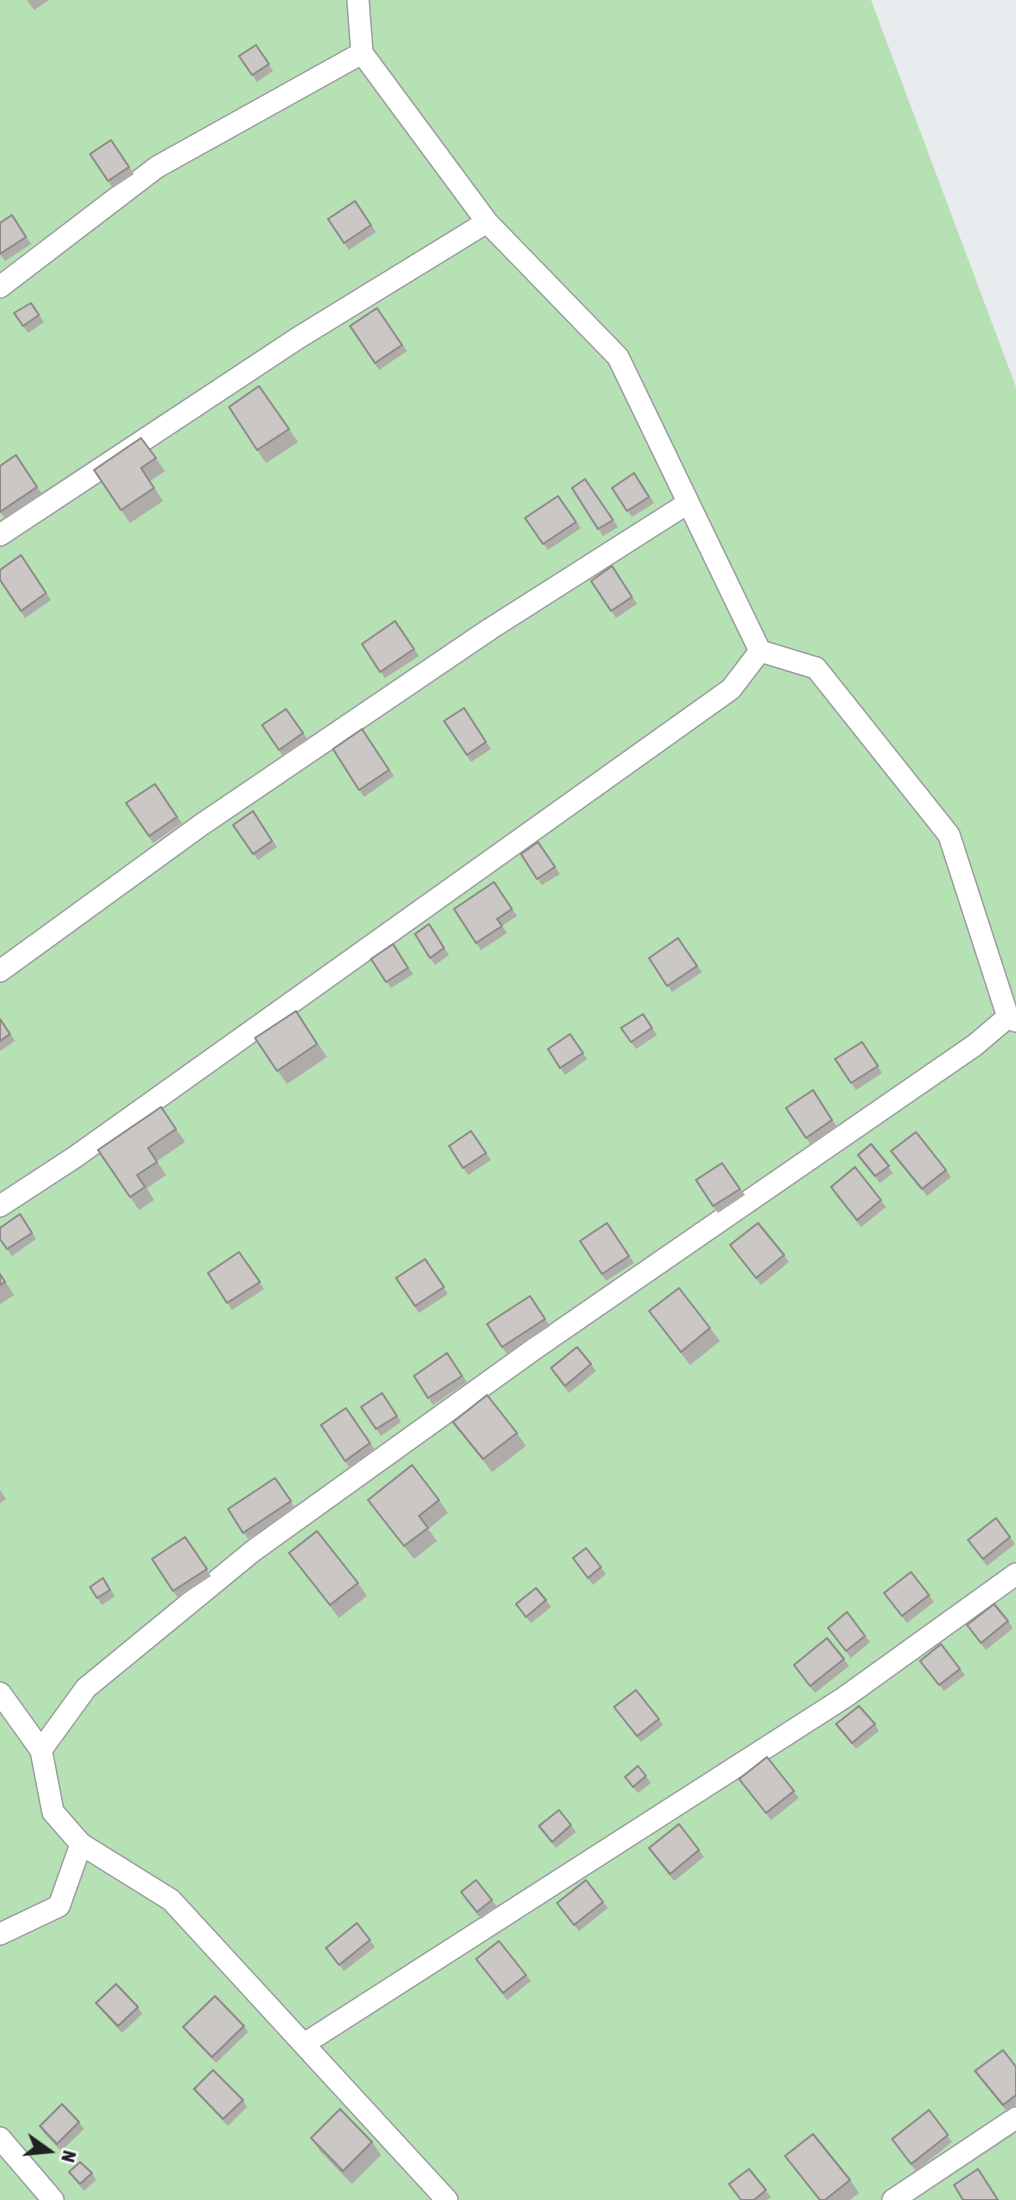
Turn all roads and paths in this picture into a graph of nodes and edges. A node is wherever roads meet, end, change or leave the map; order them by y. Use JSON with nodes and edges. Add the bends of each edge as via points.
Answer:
{"nodes":[{"id":1,"x":358,"y":0,"type":"edge"},
{"id":2,"x":362,"y":53,"type":"junction"},
{"id":3,"x":487,"y":222,"type":"junction"},
{"id":4,"x":0,"y":287,"type":"edge"},
{"id":5,"x":688,"y":503,"type":"junction"},
{"id":6,"x":0,"y":535,"type":"edge"},
{"id":7,"x":760,"y":651,"type":"junction"},
{"id":8,"x":0,"y":971,"type":"edge"},
{"id":9,"x":1012,"y":1019,"type":"edge"},
{"id":10,"x":0,"y":1206,"type":"edge"},
{"id":11,"x":1016,"y":1574,"type":"edge"},
{"id":12,"x":0,"y":1693,"type":"edge"},
{"id":13,"x":41,"y":1750,"type":"junction"},
{"id":14,"x":81,"y":1844,"type":"junction"},
{"id":15,"x":0,"y":1934,"type":"edge"},
{"id":16,"x":304,"y":2044,"type":"junction"},
{"id":17,"x":1016,"y":2118,"type":"edge"},
{"id":18,"x":0,"y":2138,"type":"edge"},
{"id":19,"x":53,"y":2200,"type":"edge"},
{"id":20,"x":447,"y":2200,"type":"edge"},
{"id":21,"x":892,"y":2200,"type":"edge"}],
"edges":[{"from":1,"to":2,"type":"lane"},
{"from":2,"to":3,"type":"lane"},
{"from":2,"to":4,"type":"lane","via":[[157,167]]},
{"from":3,"to":5,"type":"lane","via":[[618,358]]},
{"from":3,"to":6,"type":"lane","via":[[298,338]]},
{"from":5,"to":7,"type":"lane"},
{"from":5,"to":8,"type":"lane","via":[[490,629],[212,817]]},
{"from":7,"to":9,"type":"lane","via":[[816,668],[949,835]]},
{"from":7,"to":10,"type":"lane","via":[[731,689]]},
{"from":9,"to":13,"type":"lane","via":[[548,1339],[253,1551],[86,1688]]},
{"from":11,"to":16,"type":"lane","via":[[845,1697]]},
{"from":12,"to":13,"type":"lane"},
{"from":13,"to":14,"type":"lane","via":[[53,1812]]},
{"from":14,"to":15,"type":"lane","via":[[58,1906]]},
{"from":14,"to":16,"type":"lane","via":[[171,1899]]},
{"from":16,"to":20,"type":"lane"},
{"from":17,"to":21,"type":"lane"},
{"from":18,"to":19,"type":"lane"}]}
